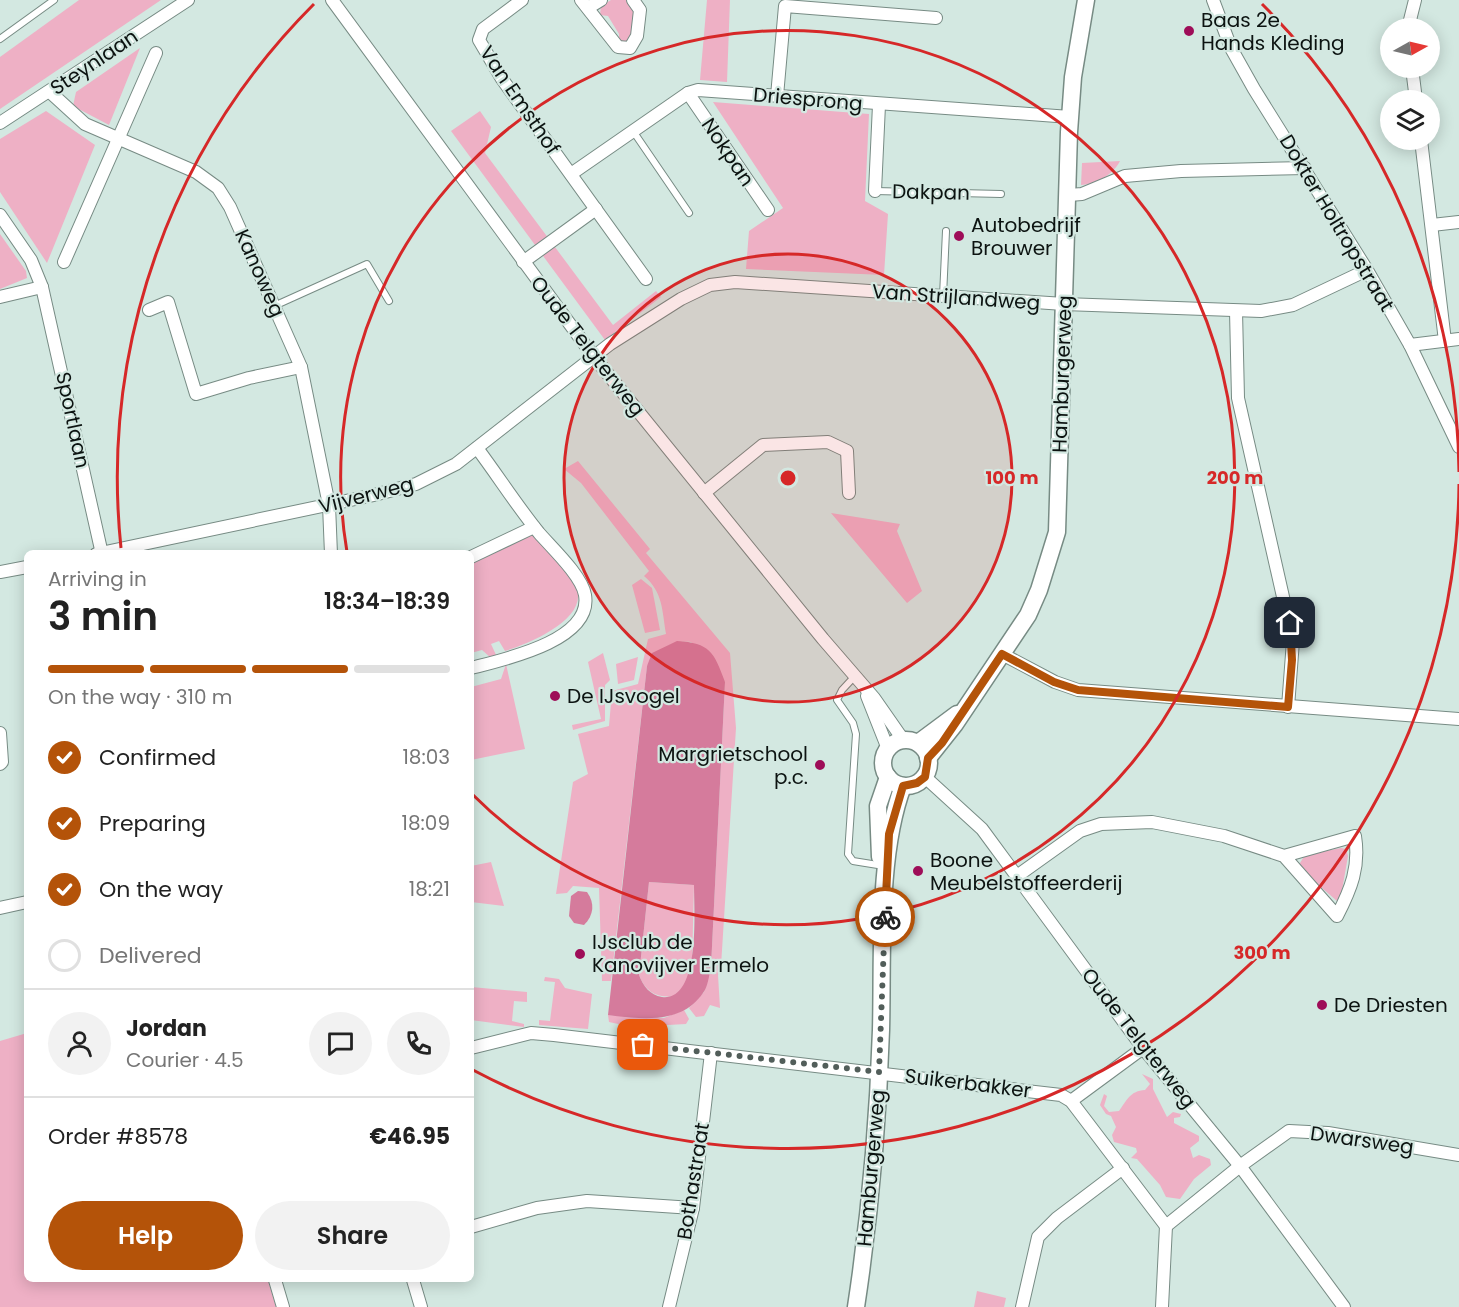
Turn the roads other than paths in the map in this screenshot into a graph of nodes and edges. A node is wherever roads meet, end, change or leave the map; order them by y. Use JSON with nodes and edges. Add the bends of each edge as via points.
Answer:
{"nodes":[{"id":1,"x":54,"y":0,"type":"edge"},
{"id":2,"x":188,"y":0,"type":"edge"},
{"id":3,"x":332,"y":0,"type":"edge"},
{"id":4,"x":522,"y":0,"type":"edge"},
{"id":5,"x":601,"y":0,"type":"edge"},
{"id":6,"x":633,"y":0,"type":"edge"},
{"id":7,"x":1086,"y":0,"type":"edge"},
{"id":8,"x":1213,"y":0,"type":"edge"},
{"id":9,"x":1415,"y":0,"type":"edge"},
{"id":10,"x":785,"y":3,"type":"edge"},
{"id":11,"x":585,"y":4,"type":"edge"},
{"id":12,"x":936,"y":18,"type":"dead end"},
{"id":13,"x":1410,"y":18,"type":"edge"},
{"id":14,"x":0,"y":39,"type":"edge"},
{"id":15,"x":156,"y":53,"type":"dead end"},
{"id":16,"x":50,"y":92,"type":"junction"},
{"id":17,"x":688,"y":93,"type":"junction"},
{"id":18,"x":777,"y":96,"type":"junction"},
{"id":19,"x":879,"y":105,"type":"junction"},
{"id":20,"x":1070,"y":117,"type":"junction"},
{"id":21,"x":0,"y":123,"type":"edge"},
{"id":22,"x":633,"y":131,"type":"junction"},
{"id":23,"x":119,"y":138,"type":"junction"},
{"id":24,"x":1422,"y":150,"type":"edge"},
{"id":25,"x":1305,"y":168,"type":"junction"},
{"id":26,"x":572,"y":174,"type":"junction"},
{"id":27,"x":875,"y":191,"type":"joint"},
{"id":28,"x":1001,"y":194,"type":"dead end"},
{"id":29,"x":1069,"y":195,"type":"junction"},
{"id":30,"x":596,"y":209,"type":"junction"},
{"id":31,"x":768,"y":210,"type":"dead end"},
{"id":32,"x":689,"y":213,"type":"dead end"},
{"id":33,"x":0,"y":215,"type":"edge"},
{"id":34,"x":1459,"y":222,"type":"edge"},
{"id":35,"x":1432,"y":225,"type":"junction"},
{"id":36,"x":946,"y":231,"type":"dead end"},
{"id":37,"x":64,"y":262,"type":"dead end"},
{"id":38,"x":523,"y":262,"type":"junction"},
{"id":39,"x":1367,"y":270,"type":"junction"},
{"id":40,"x":646,"y":279,"type":"dead end"},
{"id":41,"x":42,"y":287,"type":"junction"},
{"id":42,"x":944,"y":296,"type":"junction"},
{"id":43,"x":0,"y":297,"type":"edge"},
{"id":44,"x":389,"y":301,"type":"dead end"},
{"id":45,"x":1064,"y":304,"type":"junction"},
{"id":46,"x":274,"y":306,"type":"junction"},
{"id":47,"x":149,"y":310,"type":"dead end"},
{"id":48,"x":1236,"y":311,"type":"junction"},
{"id":49,"x":1459,"y":339,"type":"edge"},
{"id":50,"x":1445,"y":340,"type":"junction"},
{"id":51,"x":1410,"y":345,"type":"junction"},
{"id":52,"x":594,"y":357,"type":"junction"},
{"id":53,"x":301,"y":367,"type":"junction"},
{"id":54,"x":1459,"y":447,"type":"edge"},
{"id":55,"x":477,"y":448,"type":"junction"},
{"id":56,"x":704,"y":493,"type":"junction"},
{"id":57,"x":849,"y":493,"type":"dead end"},
{"id":58,"x":329,"y":505,"type":"junction"},
{"id":59,"x":534,"y":527,"type":"junction"},
{"id":60,"x":99,"y":550,"type":"edge"},
{"id":61,"x":114,"y":550,"type":"edge"},
{"id":62,"x":331,"y":550,"type":"edge"},
{"id":63,"x":474,"y":556,"type":"edge"},
{"id":64,"x":24,"y":568,"type":"edge"},
{"id":65,"x":0,"y":572,"type":"edge"},
{"id":66,"x":1002,"y":654,"type":"junction"},
{"id":67,"x":474,"y":667,"type":"edge"},
{"id":68,"x":857,"y":679,"type":"junction"},
{"id":69,"x":964,"y":707,"type":"junction"},
{"id":70,"x":1288,"y":707,"type":"junction"},
{"id":71,"x":1459,"y":719,"type":"edge"},
{"id":72,"x":0,"y":733,"type":"edge"},
{"id":73,"x":911,"y":742,"type":"junction"},
{"id":74,"x":888,"y":749,"type":"junction"},
{"id":75,"x":928,"y":758,"type":"junction"},
{"id":76,"x":0,"y":764,"type":"edge"},
{"id":77,"x":888,"y":777,"type":"junction"},
{"id":78,"x":925,"y":777,"type":"junction"},
{"id":79,"x":903,"y":786,"type":"junction"},
{"id":80,"x":1284,"y":856,"type":"junction"},
{"id":81,"x":884,"y":866,"type":"junction"},
{"id":82,"x":1017,"y":876,"type":"junction"},
{"id":83,"x":24,"y":903,"type":"edge"},
{"id":84,"x":0,"y":908,"type":"edge"},
{"id":85,"x":474,"y":1047,"type":"edge"},
{"id":86,"x":1143,"y":1048,"type":"junction"},
{"id":87,"x":711,"y":1053,"type":"junction"},
{"id":88,"x":879,"y":1072,"type":"junction"},
{"id":89,"x":1071,"y":1101,"type":"junction"},
{"id":90,"x":1459,"y":1155,"type":"edge"},
{"id":91,"x":1240,"y":1166,"type":"junction"},
{"id":92,"x":1123,"y":1167,"type":"junction"},
{"id":93,"x":693,"y":1208,"type":"junction"},
{"id":94,"x":474,"y":1226,"type":"edge"},
{"id":95,"x":1166,"y":1226,"type":"junction"},
{"id":96,"x":276,"y":1282,"type":"edge"},
{"id":97,"x":414,"y":1282,"type":"edge"},
{"id":98,"x":283,"y":1307,"type":"edge"},
{"id":99,"x":421,"y":1307,"type":"edge"},
{"id":100,"x":669,"y":1307,"type":"edge"},
{"id":101,"x":856,"y":1307,"type":"edge"},
{"id":102,"x":1022,"y":1307,"type":"edge"},
{"id":103,"x":1162,"y":1307,"type":"edge"},
{"id":104,"x":1344,"y":1307,"type":"edge"}],
"edges":[{"from":1,"to":14,"type":"lane"},
{"from":2,"to":16,"type":"street","name":"Steynlaan"},
{"from":3,"to":38,"type":"street","name":"Oude Telgterweg"},
{"from":4,"to":26,"type":"street","name":"Van Emsthof","via":[[483,29],[479,40],[502,79]]},
{"from":5,"to":11,"type":"street"},
{"from":6,"to":11,"type":"street","via":[[640,10],[637,36],[630,48],[618,48]]},
{"from":7,"to":20,"type":"street","name":"Hamburgerweg"},
{"from":8,"to":25,"type":"street","name":"Dokter Holtropstraat","via":[[1254,89]]},
{"from":9,"to":13,"type":"street"},
{"from":10,"to":12,"type":"street"},
{"from":10,"to":18,"type":"street"},
{"from":15,"to":23,"type":"street"},
{"from":16,"to":21,"type":"street","name":"Steynlaan"},
{"from":16,"to":23,"type":"street","name":"Kanoweg","via":[[85,124]]},
{"from":17,"to":18,"type":"street","name":"Driesprong","via":[[698,90]]},
{"from":17,"to":22,"type":"street"},
{"from":17,"to":31,"type":"street","name":"Nokpan"},
{"from":18,"to":19,"type":"street","name":"Driesprong"},
{"from":19,"to":20,"type":"street","name":"Driesprong"},
{"from":19,"to":27,"type":"street","name":"Dakpan"},
{"from":20,"to":29,"type":"street","name":"Hamburgerweg"},
{"from":22,"to":26,"type":"street"},
{"from":22,"to":32,"type":"lane"},
{"from":23,"to":37,"type":"street"},
{"from":23,"to":46,"type":"street","name":"Kanoweg","via":[[196,172],[218,188]]},
{"from":24,"to":35,"type":"street"},
{"from":25,"to":29,"type":"street","via":[[1125,176],[1082,194]]},
{"from":25,"to":39,"type":"street","name":"Dokter Holtropstraat"},
{"from":26,"to":30,"type":"street","name":"Van Emsthof"},
{"from":27,"to":28,"type":"lane","name":"Dakpan"},
{"from":29,"to":45,"type":"street","name":"Hamburgerweg"},
{"from":30,"to":38,"type":"street"},
{"from":30,"to":40,"type":"street","name":"Van Emsthof"},
{"from":33,"to":41,"type":"street","name":"Sportlaan","via":[[31,260]]},
{"from":34,"to":35,"type":"street"},
{"from":35,"to":50,"type":"street"},
{"from":36,"to":42,"type":"lane"},
{"from":38,"to":52,"type":"street","name":"Oude Telgterweg"},
{"from":39,"to":48,"type":"street","name":"Van Strijlandweg","via":[[1293,305]]},
{"from":39,"to":51,"type":"street","name":"Dokter Holtropstraat"},
{"from":41,"to":43,"type":"street"},
{"from":41,"to":60,"type":"street","name":"Sportlaan"},
{"from":42,"to":45,"type":"street","name":"Van Strijlandweg"},
{"from":42,"to":52,"type":"street","name":"Van Strijlandweg","via":[[735,282],[710,285],[681,299]]},
{"from":44,"to":46,"type":"lane","via":[[367,264]]},
{"from":45,"to":48,"type":"street","name":"Van Strijlandweg"},
{"from":45,"to":66,"type":"street","name":"Hamburgerweg","via":[[1057,532],[1028,615]]},
{"from":46,"to":53,"type":"street","name":"Kanoweg"},
{"from":47,"to":53,"type":"street","via":[[168,302],[196,394]]},
{"from":48,"to":70,"type":"street","via":[[1238,398],[1293,641]]},
{"from":49,"to":50,"type":"street"},
{"from":50,"to":51,"type":"street"},
{"from":51,"to":54,"type":"street","name":"Dokter Holtropstraat"},
{"from":52,"to":55,"type":"street","name":"Vijverweg"},
{"from":52,"to":56,"type":"street","name":"Oude Telgterweg"},
{"from":53,"to":58,"type":"street","name":"Kanoweg"},
{"from":55,"to":58,"type":"street","name":"Vijverweg","via":[[456,464],[416,484]]},
{"from":55,"to":59,"type":"street"},
{"from":56,"to":57,"type":"street","via":[[763,445],[828,442],[848,451]]},
{"from":56,"to":68,"type":"street","name":"Oude Telgterweg"},
{"from":58,"to":61,"type":"street","name":"Vijverweg"},
{"from":58,"to":62,"type":"street","name":"Kanoweg"},
{"from":59,"to":63,"type":"street"},
{"from":59,"to":67,"type":"street","via":[[578,579],[585,596],[583,614],[570,630],[536,650]]},
{"from":64,"to":65,"type":"street"},
{"from":66,"to":69,"type":"street","name":"Hamburgerweg"},
{"from":66,"to":70,"type":"street","via":[[1054,682],[1078,690]]},
{"from":68,"to":73,"type":"street","name":"Oude Telgterweg"},
{"from":68,"to":74,"type":"street","name":"Oude Telgterweg"},
{"from":68,"to":81,"type":"lane","via":[[842,690],[837,700],[856,734],[848,854],[853,861]]},
{"from":69,"to":73,"type":"street","name":"Hamburgerweg"},
{"from":69,"to":75,"type":"street","name":"Hamburgerweg"},
{"from":70,"to":71,"type":"street"},
{"from":72,"to":76,"type":"street"},
{"from":73,"to":74,"type":"street"},
{"from":73,"to":75,"type":"street"},
{"from":74,"to":77,"type":"street","via":[[883,765]]},
{"from":75,"to":78,"type":"street"},
{"from":77,"to":79,"type":"street"},
{"from":77,"to":81,"type":"street","name":"Hamburgerweg","via":[[878,816]]},
{"from":78,"to":79,"type":"street"},
{"from":78,"to":82,"type":"street","name":"Oude Telgterweg","via":[[982,829]]},
{"from":79,"to":81,"type":"street","name":"Hamburgerweg"},
{"from":80,"to":80,"type":"street","via":[[1322,899],[1337,916],[1353,884],[1358,854],[1354,836]]},
{"from":80,"to":82,"type":"street","via":[[1193,828],[1152,822],[1101,824],[1080,831]]},
{"from":81,"to":88,"type":"street","name":"Hamburgerweg"},
{"from":82,"to":86,"type":"street","name":"Oude Telgterweg"},
{"from":83,"to":84,"type":"street"},
{"from":85,"to":87,"type":"street","name":"Suikerbakker","via":[[531,1033]]},
{"from":86,"to":89,"type":"street"},
{"from":86,"to":91,"type":"street","name":"Oude Telgterweg"},
{"from":87,"to":88,"type":"street","name":"Suikerbakker"},
{"from":87,"to":93,"type":"street","name":"Bothastraat"},
{"from":88,"to":89,"type":"street","name":"Suikerbakker","via":[[1061,1095]]},
{"from":88,"to":101,"type":"street","name":"Hamburgerweg","via":[[869,1216]]},
{"from":89,"to":92,"type":"street"},
{"from":90,"to":91,"type":"street","name":"Dwarsweg","via":[[1328,1133],[1289,1131]]},
{"from":91,"to":95,"type":"street"},
{"from":91,"to":104,"type":"street","name":"Oude Telgterweg"},
{"from":92,"to":95,"type":"street"},
{"from":92,"to":102,"type":"street","via":[[1056,1218],[1038,1237]]},
{"from":93,"to":94,"type":"street","via":[[587,1201],[537,1208]]},
{"from":93,"to":100,"type":"street","name":"Bothastraat"},
{"from":95,"to":103,"type":"street"},
{"from":96,"to":98,"type":"street"},
{"from":97,"to":99,"type":"street"}]}
